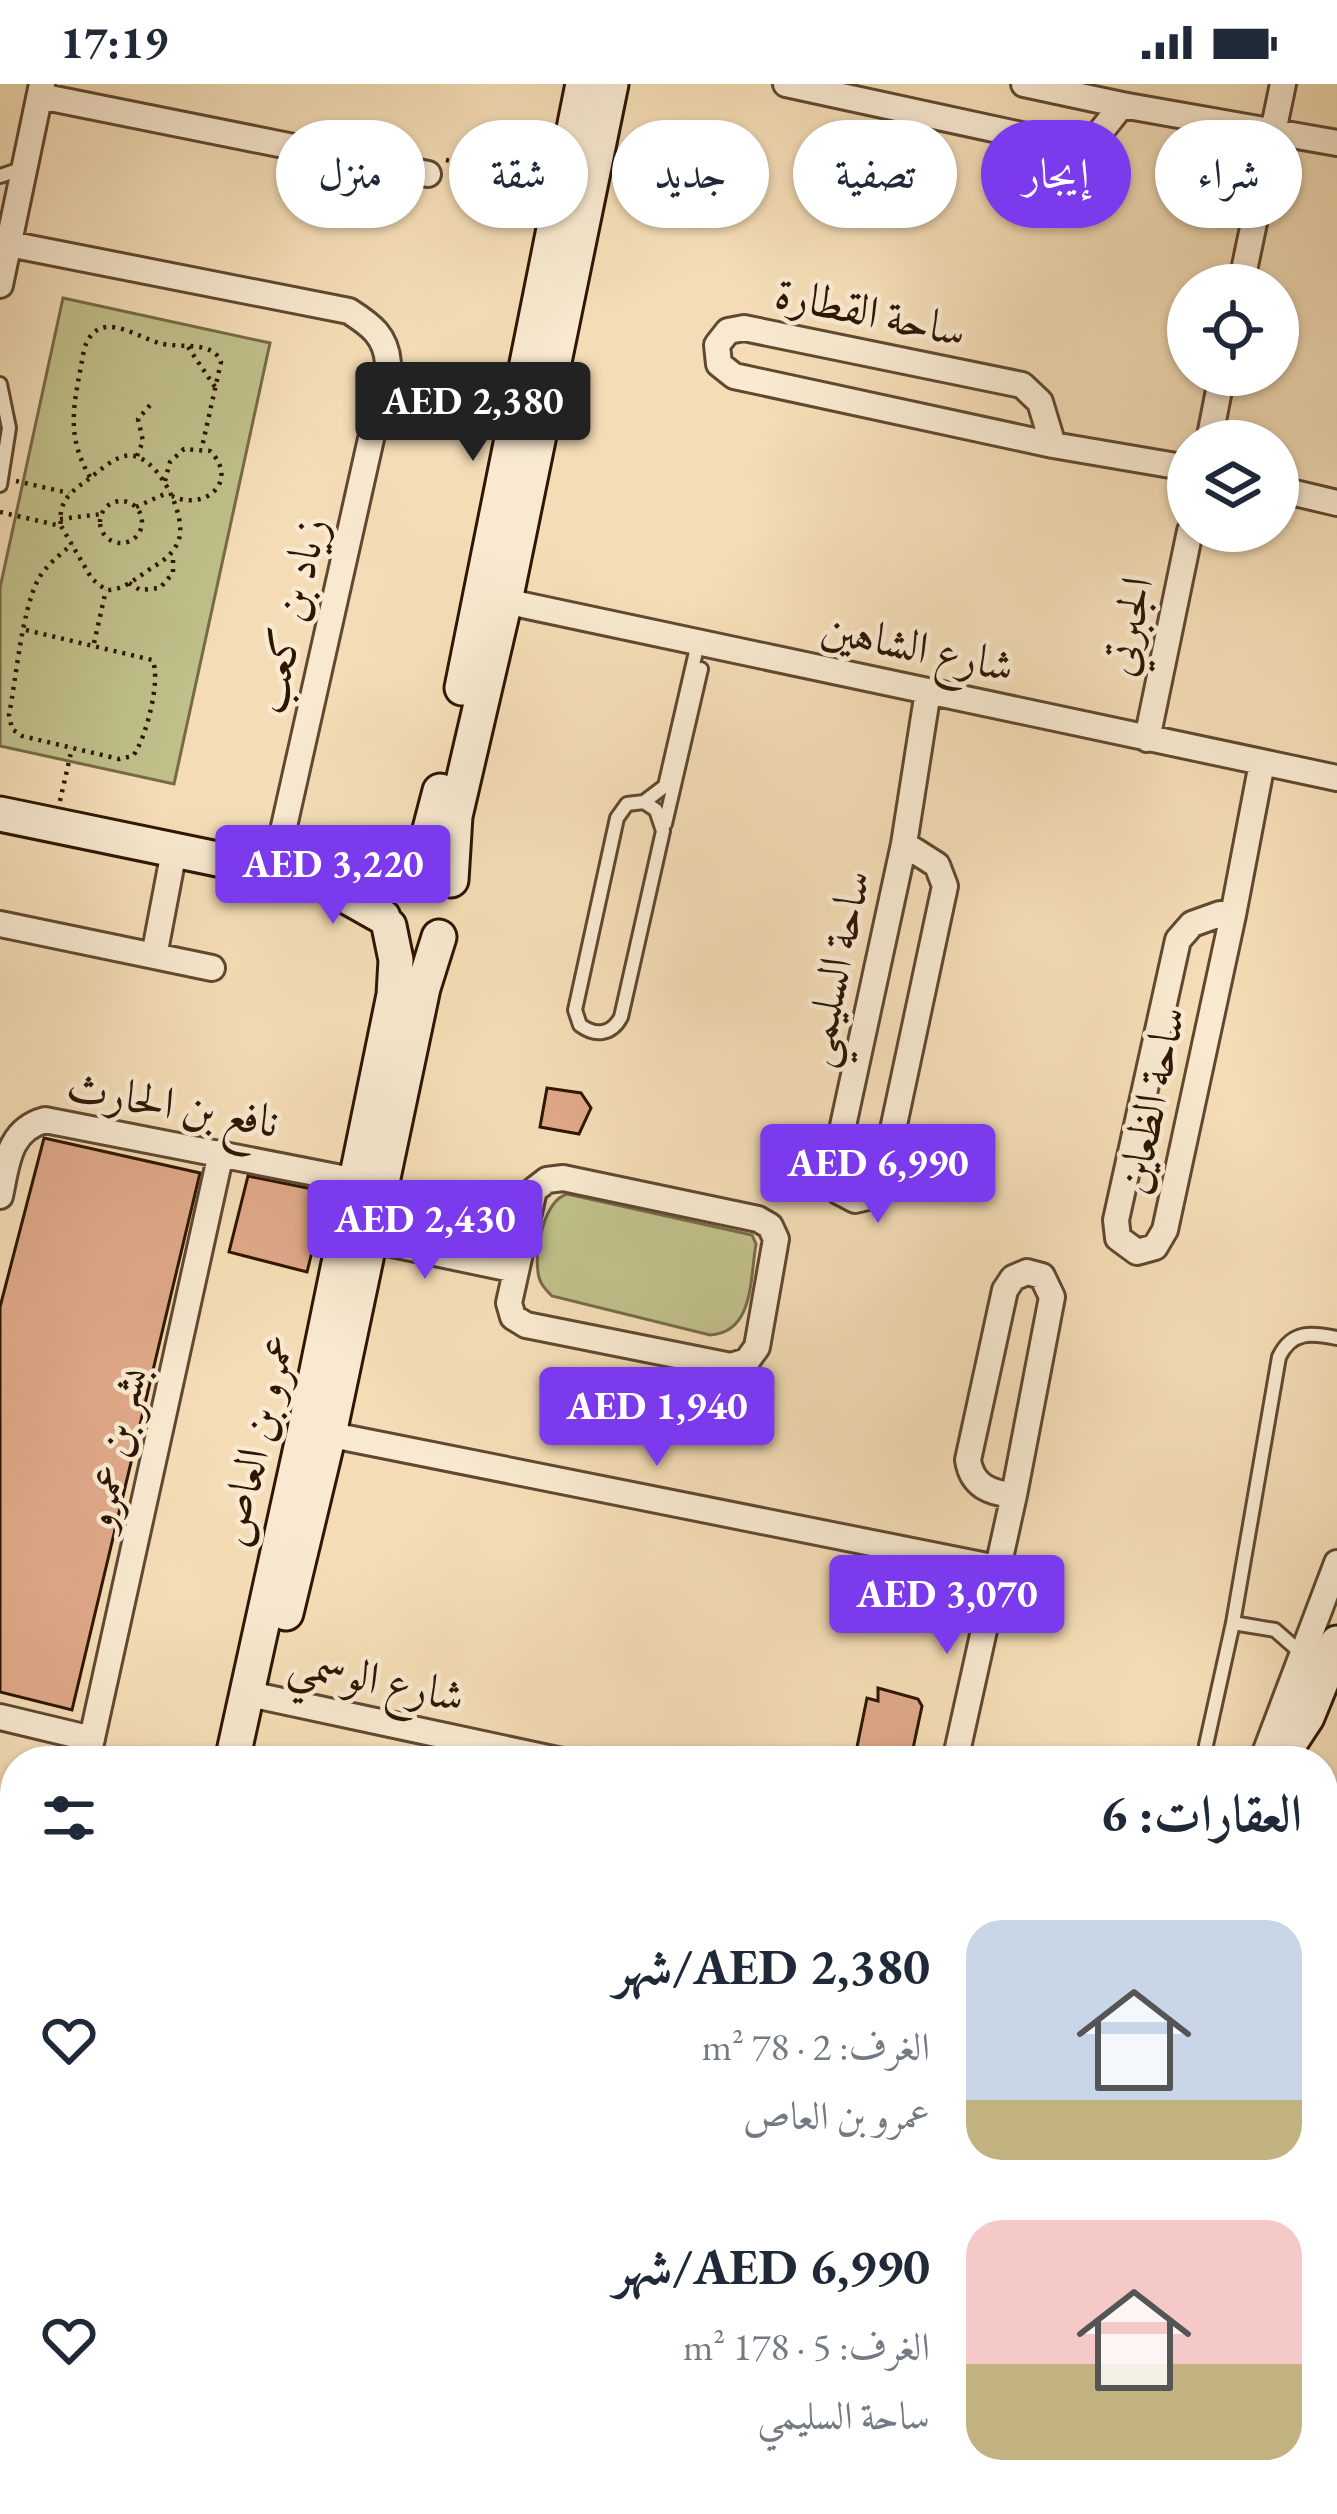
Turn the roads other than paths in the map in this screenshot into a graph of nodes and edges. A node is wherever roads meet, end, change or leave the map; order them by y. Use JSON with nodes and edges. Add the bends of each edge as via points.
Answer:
{"nodes":[{"id":1,"x":583,"y":84,"type":"edge"},
{"id":2,"x":611,"y":84,"type":"edge"},
{"id":3,"x":786,"y":84,"type":"edge"},
{"id":4,"x":1024,"y":84,"type":"edge"},
{"id":5,"x":1283,"y":84,"type":"edge"},
{"id":6,"x":41,"y":90,"type":"edge"},
{"id":7,"x":1122,"y":105,"type":"junction"},
{"id":8,"x":1206,"y":120,"type":"edge"},
{"id":9,"x":1276,"y":120,"type":"edge"},
{"id":10,"x":1302,"y":137,"type":"edge"},
{"id":11,"x":1337,"y":143,"type":"edge"},
{"id":12,"x":25,"y":167,"type":"junction"},
{"id":13,"x":428,"y":174,"type":"road end"},
{"id":14,"x":0,"y":176,"type":"edge"},
{"id":15,"x":1253,"y":228,"type":"edge"},
{"id":16,"x":9,"y":244,"type":"junction"},
{"id":17,"x":1245,"y":264,"type":"edge"},
{"id":18,"x":0,"y":285,"type":"edge"},
{"id":19,"x":0,"y":385,"type":"edge"},
{"id":20,"x":1054,"y":445,"type":"junction"},
{"id":21,"x":1167,"y":464,"type":"edge"},
{"id":22,"x":1,"y":481,"type":"edge"},
{"id":23,"x":1299,"y":494,"type":"edge"},
{"id":24,"x":1337,"y":503,"type":"edge"},
{"id":25,"x":1186,"y":552,"type":"edge"},
{"id":26,"x":493,"y":599,"type":"junction"},
{"id":27,"x":702,"y":643,"type":"junction"},
{"id":28,"x":928,"y":691,"type":"junction"},
{"id":29,"x":1147,"y":739,"type":"junction"},
{"id":30,"x":1262,"y":763,"type":"junction"},
{"id":31,"x":1337,"y":778,"type":"edge"},
{"id":32,"x":644,"y":802,"type":"junction"},
{"id":33,"x":0,"y":814,"type":"edge"},
{"id":34,"x":663,"y":831,"type":"junction"},
{"id":35,"x":904,"y":844,"type":"junction"},
{"id":36,"x":175,"y":851,"type":"junction"},
{"id":37,"x":274,"y":871,"type":"junction"},
{"id":38,"x":401,"y":871,"type":"junction"},
{"id":39,"x":314,"y":879,"type":"junction"},
{"id":40,"x":452,"y":880,"type":"junction"},
{"id":41,"x":1233,"y":916,"type":"junction"},
{"id":42,"x":386,"y":921,"type":"junction"},
{"id":43,"x":0,"y":924,"type":"edge"},
{"id":44,"x":439,"y":937,"type":"junction"},
{"id":45,"x":154,"y":956,"type":"junction"},
{"id":46,"x":212,"y":968,"type":"dead end"},
{"id":47,"x":221,"y":1153,"type":"junction"},
{"id":48,"x":369,"y":1183,"type":"junction"},
{"id":49,"x":0,"y":1196,"type":"edge"},
{"id":50,"x":358,"y":1237,"type":"junction"},
{"id":51,"x":516,"y":1270,"type":"junction"},
{"id":52,"x":1337,"y":1338,"type":"edge"},
{"id":53,"x":317,"y":1432,"type":"junction"},
{"id":54,"x":1015,"y":1495,"type":"junction"},
{"id":55,"x":1337,"y":1563,"type":"edge"},
{"id":56,"x":998,"y":1568,"type":"junction"},
{"id":57,"x":1233,"y":1623,"type":"junction"},
{"id":58,"x":1337,"y":1643,"type":"edge"},
{"id":59,"x":1304,"y":1657,"type":"junction"},
{"id":60,"x":1337,"y":1676,"type":"edge"},
{"id":61,"x":256,"y":1695,"type":"junction"},
{"id":62,"x":0,"y":1718,"type":"edge"},
{"id":63,"x":1206,"y":1745,"type":"dead end"},
{"id":64,"x":78,"y":1746,"type":"edge"},
{"id":65,"x":90,"y":1746,"type":"edge"},
{"id":66,"x":237,"y":1746,"type":"edge"},
{"id":67,"x":254,"y":1746,"type":"edge"},
{"id":68,"x":473,"y":1746,"type":"edge"},
{"id":69,"x":959,"y":1746,"type":"edge"},
{"id":70,"x":1267,"y":1746,"type":"edge"},
{"id":71,"x":1288,"y":1746,"type":"edge"},
{"id":72,"x":1316,"y":1746,"type":"edge"}],
"edges":[{"from":1,"to":26,"type":"street"},
{"from":2,"to":26,"type":"street"},
{"from":3,"to":7,"type":"street","via":[[1072,146],[1094,140]]},
{"from":4,"to":7,"type":"street"},
{"from":5,"to":9,"type":"street"},
{"from":6,"to":12,"type":"street"},
{"from":6,"to":13,"type":"street"},
{"from":7,"to":8,"type":"street"},
{"from":10,"to":11,"type":"street"},
{"from":12,"to":14,"type":"lane"},
{"from":12,"to":16,"type":"street"},
{"from":15,"to":17,"type":"street"},
{"from":16,"to":18,"type":"street"},
{"from":16,"to":37,"type":"street","name":"زياد بن كعب","via":[[349,311],[387,348]]},
{"from":19,"to":22,"type":"lane","via":[[9,428]]},
{"from":20,"to":20,"type":"street","name":"ساحة القطارة","via":[[1040,402],[1022,386],[744,328],[717,345],[719,364],[734,376]]},
{"from":20,"to":21,"type":"street","name":"ساحة القطارة"},
{"from":23,"to":24,"type":"street"},
{"from":25,"to":29,"type":"street","name":"الجبرتي"},
{"from":26,"to":27,"type":"street","name":"شارع الشاهين"},
{"from":26,"to":38,"type":"street","via":[[433,821]]},
{"from":26,"to":40,"type":"street","via":[[455,816]]},
{"from":27,"to":28,"type":"street","name":"شارع الشاهين"},
{"from":27,"to":32,"type":"lane","via":[[665,786]]},
{"from":27,"to":34,"type":"lane"},
{"from":28,"to":29,"type":"street","name":"شارع الشاهين"},
{"from":28,"to":35,"type":"street","name":"ساحة السليمي"},
{"from":29,"to":30,"type":"street","name":"شارع الشاهين"},
{"from":30,"to":31,"type":"street","name":"شارع الشاهين"},
{"from":30,"to":41,"type":"street","name":"ساحة الظعاين"},
{"from":32,"to":34,"type":"lane"},
{"from":32,"to":34,"type":"lane","via":[[626,804],[616,818],[575,1004],[577,1021],[590,1031],[608,1031],[621,1017]]},
{"from":33,"to":36,"type":"street"},
{"from":35,"to":35,"type":"street","name":"ساحة السليمي","via":[[833,1172],[838,1191],[855,1200],[872,1196],[882,1181],[945,886],[937,865]]},
{"from":36,"to":37,"type":"street"},
{"from":36,"to":45,"type":"street"},
{"from":37,"to":39,"type":"street"},
{"from":38,"to":39,"type":"street"},
{"from":38,"to":40,"type":"street","via":[[434,866]]},
{"from":38,"to":42,"type":"street","via":[[382,896]]},
{"from":39,"to":42,"type":"street"},
{"from":40,"to":44,"type":"street","via":[[458,911]]},
{"from":41,"to":41,"type":"street","name":"ساحة الظعاين","via":[[1197,921],[1178,940],[1116,1220],[1121,1243],[1137,1252],[1155,1247],[1165,1230]]},
{"from":42,"to":44,"type":"street","via":[[406,940]]},
{"from":42,"to":48,"type":"street","name":"عمرو بن العاص","via":[[396,978]]},
{"from":43,"to":45,"type":"street"},
{"from":44,"to":48,"type":"street","name":"عمرو بن العاص"},
{"from":45,"to":46,"type":"street"},
{"from":47,"to":48,"type":"street","name":"نافع بن الحارث"},
{"from":47,"to":49,"type":"street","name":"نافع بن الحارث","via":[[45,1120],[14,1140]]},
{"from":47,"to":65,"type":"street","name":"بشر بن عمرو"},
{"from":48,"to":50,"type":"street","name":"عمرو بن العاص"},
{"from":50,"to":51,"type":"street"},
{"from":50,"to":53,"type":"street","name":"عمرو بن العاص"},
{"from":51,"to":51,"type":"street","via":[[510,1310],[526,1325],[740,1365],[757,1347],[776,1239],[758,1219],[555,1178],[534,1190]]},
{"from":52,"to":57,"type":"lane","via":[[1300,1335],[1279,1357]]},
{"from":53,"to":56,"type":"street"},
{"from":53,"to":61,"type":"street","name":"عمرو بن العاص"},
{"from":54,"to":54,"type":"street","via":[[1052,1297],[1042,1276],[1027,1272],[1005,1290],[968,1460],[980,1486]]},
{"from":54,"to":56,"type":"street"},
{"from":55,"to":59,"type":"street"},
{"from":56,"to":69,"type":"street"},
{"from":57,"to":59,"type":"lane","via":[[1275,1630]]},
{"from":57,"to":63,"type":"lane"},
{"from":58,"to":71,"type":"street"},
{"from":59,"to":70,"type":"street"},
{"from":60,"to":72,"type":"street"},
{"from":61,"to":66,"type":"street","name":"عمرو بن العاص"},
{"from":61,"to":67,"type":"street","name":"عمرو بن العاص"},
{"from":61,"to":68,"type":"street","name":"شارع الوسمي"},
{"from":62,"to":64,"type":"street"}]}
